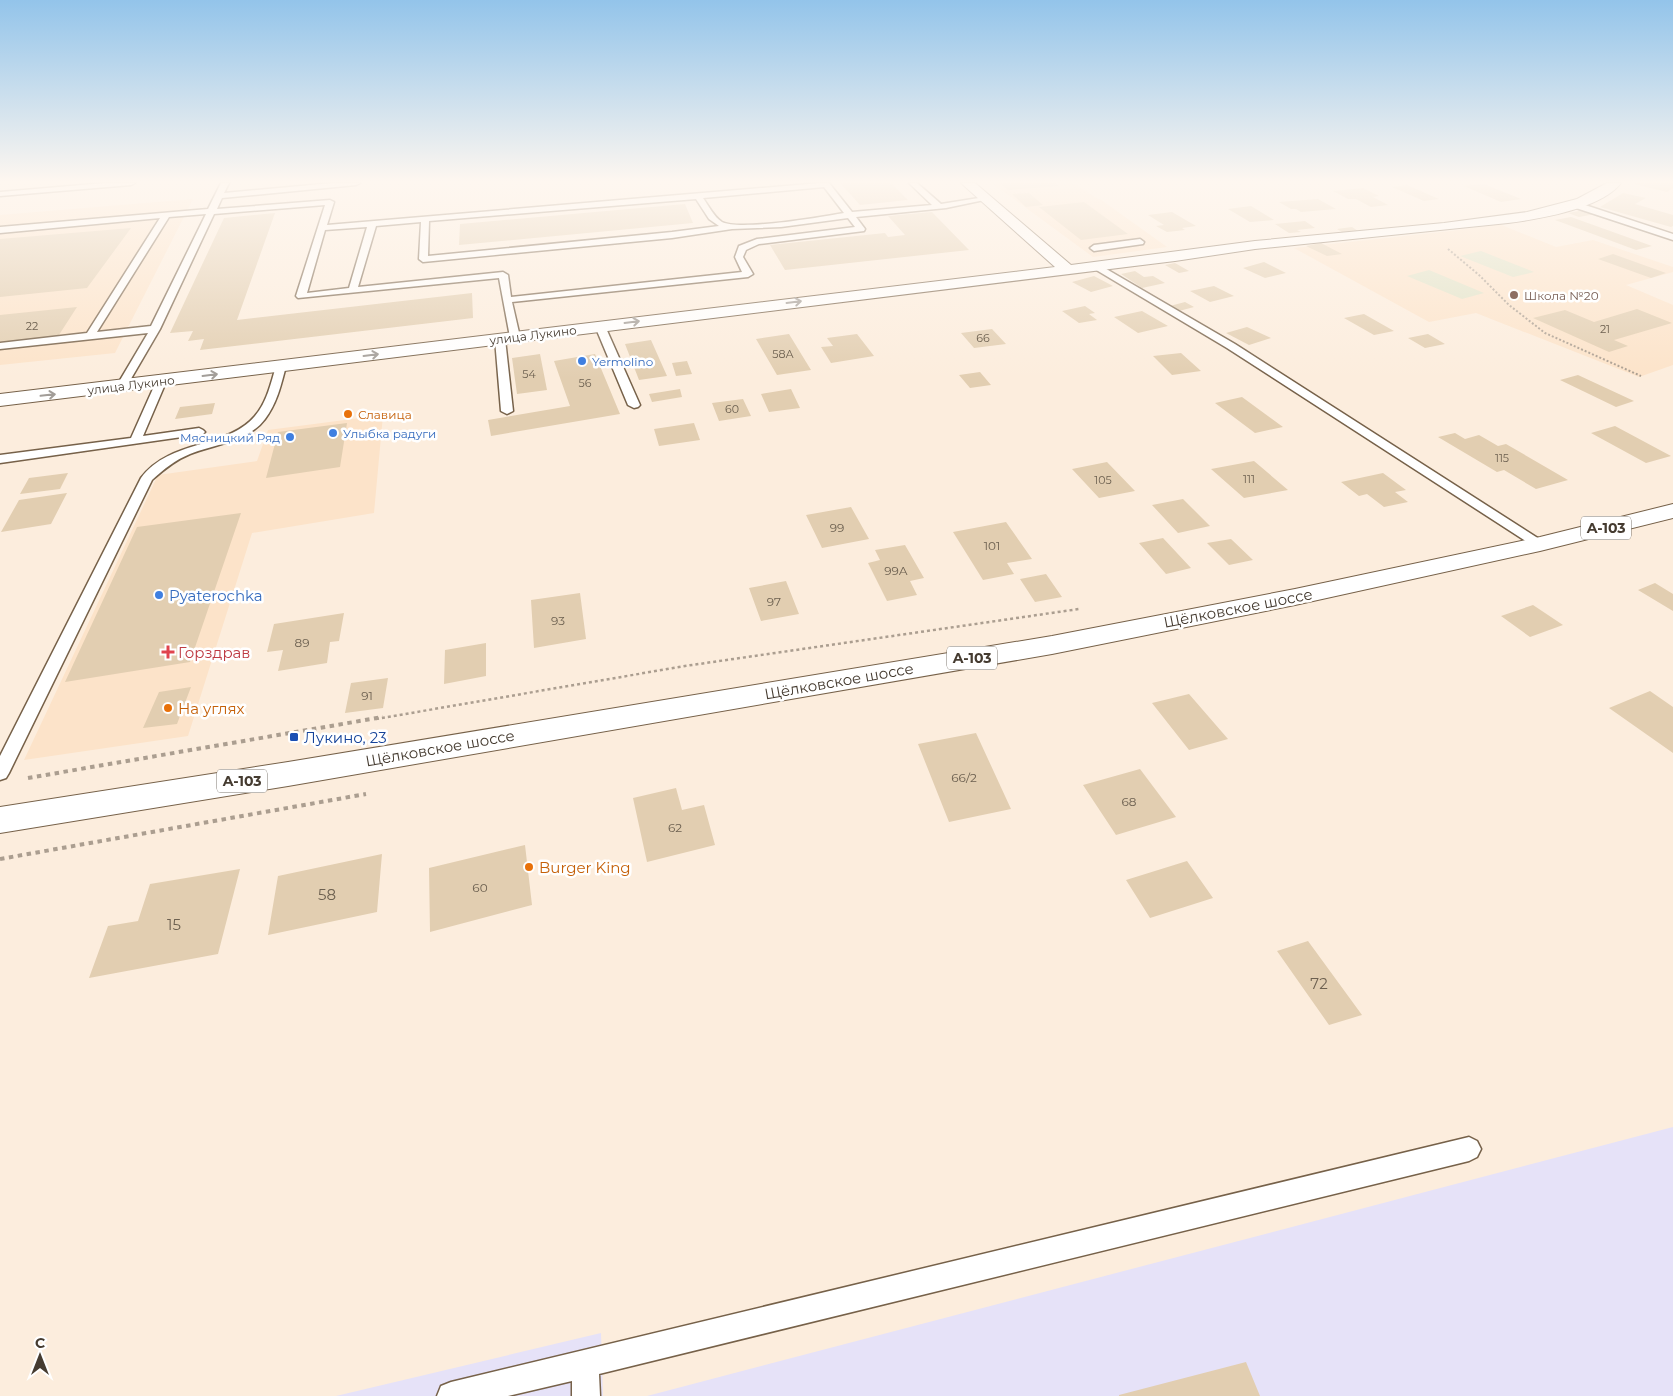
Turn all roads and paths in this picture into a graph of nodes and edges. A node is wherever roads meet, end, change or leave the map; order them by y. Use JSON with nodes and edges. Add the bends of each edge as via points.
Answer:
{"nodes":[{"id":1,"x":145,"y":248,"type":"edge"},
{"id":2,"x":193,"y":248,"type":"edge"},
{"id":3,"x":316,"y":248,"type":"edge"},
{"id":4,"x":365,"y":248,"type":"edge"},
{"id":5,"x":424,"y":248,"type":"edge"},
{"id":6,"x":540,"y":248,"type":"edge"},
{"id":7,"x":742,"y":248,"type":"edge"},
{"id":8,"x":1042,"y":248,"type":"edge"},
{"id":9,"x":1118,"y":248,"type":"edge"},
{"id":10,"x":1232,"y":248,"type":"edge"},
{"id":11,"x":1447,"y":248,"type":"edge"},
{"id":12,"x":1134,"y":262,"type":"junction"},
{"id":13,"x":1096,"y":266,"type":"junction"},
{"id":14,"x":1066,"y":269,"type":"junction"},
{"id":15,"x":353,"y":290,"type":"junction"},
{"id":16,"x":507,"y":300,"type":"junction"},
{"id":17,"x":600,"y":326,"type":"junction"},
{"id":18,"x":155,"y":329,"type":"junction"},
{"id":19,"x":90,"y":336,"type":"junction"},
{"id":20,"x":507,"y":338,"type":"junction"},
{"id":21,"x":0,"y":346,"type":"edge"},
{"id":22,"x":281,"y":366,"type":"junction"},
{"id":23,"x":1641,"y":376,"type":"dead end"},
{"id":24,"x":161,"y":382,"type":"junction"},
{"id":25,"x":121,"y":387,"type":"junction"},
{"id":26,"x":0,"y":400,"type":"edge"},
{"id":27,"x":634,"y":405,"type":"dead end"},
{"id":28,"x":507,"y":411,"type":"dead end"},
{"id":29,"x":199,"y":432,"type":"dead end"},
{"id":30,"x":135,"y":441,"type":"junction"},
{"id":31,"x":0,"y":459,"type":"edge"},
{"id":32,"x":1673,"y":511,"type":"edge"},
{"id":33,"x":1540,"y":544,"type":"junction"},
{"id":34,"x":1086,"y":608,"type":"dead end"},
{"id":35,"x":0,"y":773,"type":"edge"},
{"id":36,"x":27,"y":778,"type":"dead end"},
{"id":37,"x":0,"y":820,"type":"edge"},
{"id":38,"x":64,"y":849,"type":"dead end"},
{"id":39,"x":0,"y":860,"type":"edge"},
{"id":40,"x":1469,"y":1149,"type":"dead end"},
{"id":41,"x":585,"y":1364,"type":"junction"},
{"id":42,"x":450,"y":1396,"type":"edge"},
{"id":43,"x":586,"y":1396,"type":"edge"}],
"edges":[{"from":1,"to":19,"type":"lane"},
{"from":2,"to":18,"type":"lane"},
{"from":3,"to":15,"type":"lane","via":[[301,296]]},
{"from":4,"to":15,"type":"lane"},
{"from":5,"to":6,"type":"lane","via":[[423,259]]},
{"from":7,"to":16,"type":"lane","via":[[739,256],[748,274]]},
{"from":8,"to":14,"type":"street"},
{"from":9,"to":12,"type":"lane"},
{"from":10,"to":12,"type":"street"},
{"from":11,"to":23,"type":"path","via":[[1545,333]]},
{"from":12,"to":13,"type":"street"},
{"from":13,"to":14,"type":"street","name":"улица Лукино"},
{"from":13,"to":33,"type":"lane","via":[[1231,346]]},
{"from":17,"to":14,"type":"street","name":"улица Лукино","one_way":true},
{"from":15,"to":16,"type":"lane","via":[[503,275]]},
{"from":16,"to":20,"type":"lane"},
{"from":17,"to":20,"type":"street","name":"улица Лукино"},
{"from":17,"to":27,"type":"lane"},
{"from":18,"to":19,"type":"lane"},
{"from":18,"to":25,"type":"lane"},
{"from":19,"to":21,"type":"lane"},
{"from":22,"to":20,"type":"street","name":"улица Лукино","one_way":true},
{"from":20,"to":28,"type":"lane"},
{"from":24,"to":22,"type":"street","name":"улица Лукино","one_way":true},
{"from":22,"to":35,"type":"lane","via":[[269,407],[250,428],[239,435],[174,456],[157,466],[147,478]]},
{"from":24,"to":25,"type":"street","name":"улица Лукино"},
{"from":24,"to":30,"type":"lane"},
{"from":26,"to":25,"type":"street","name":"улица Лукино","one_way":true},
{"from":29,"to":30,"type":"lane"},
{"from":30,"to":31,"type":"lane"},
{"from":32,"to":33,"type":"street","name":"Щёлковское шоссе","number":"А-103"},
{"from":33,"to":37,"type":"street","name":"Щёлковское шоссе","number":"А-103","via":[[1052,645]]},
{"from":34,"to":36,"type":"path","via":[[686,666]]},
{"from":38,"to":39,"type":"path"},
{"from":40,"to":41,"type":"lane"},
{"from":41,"to":42,"type":"lane"},
{"from":41,"to":43,"type":"lane"}]}
